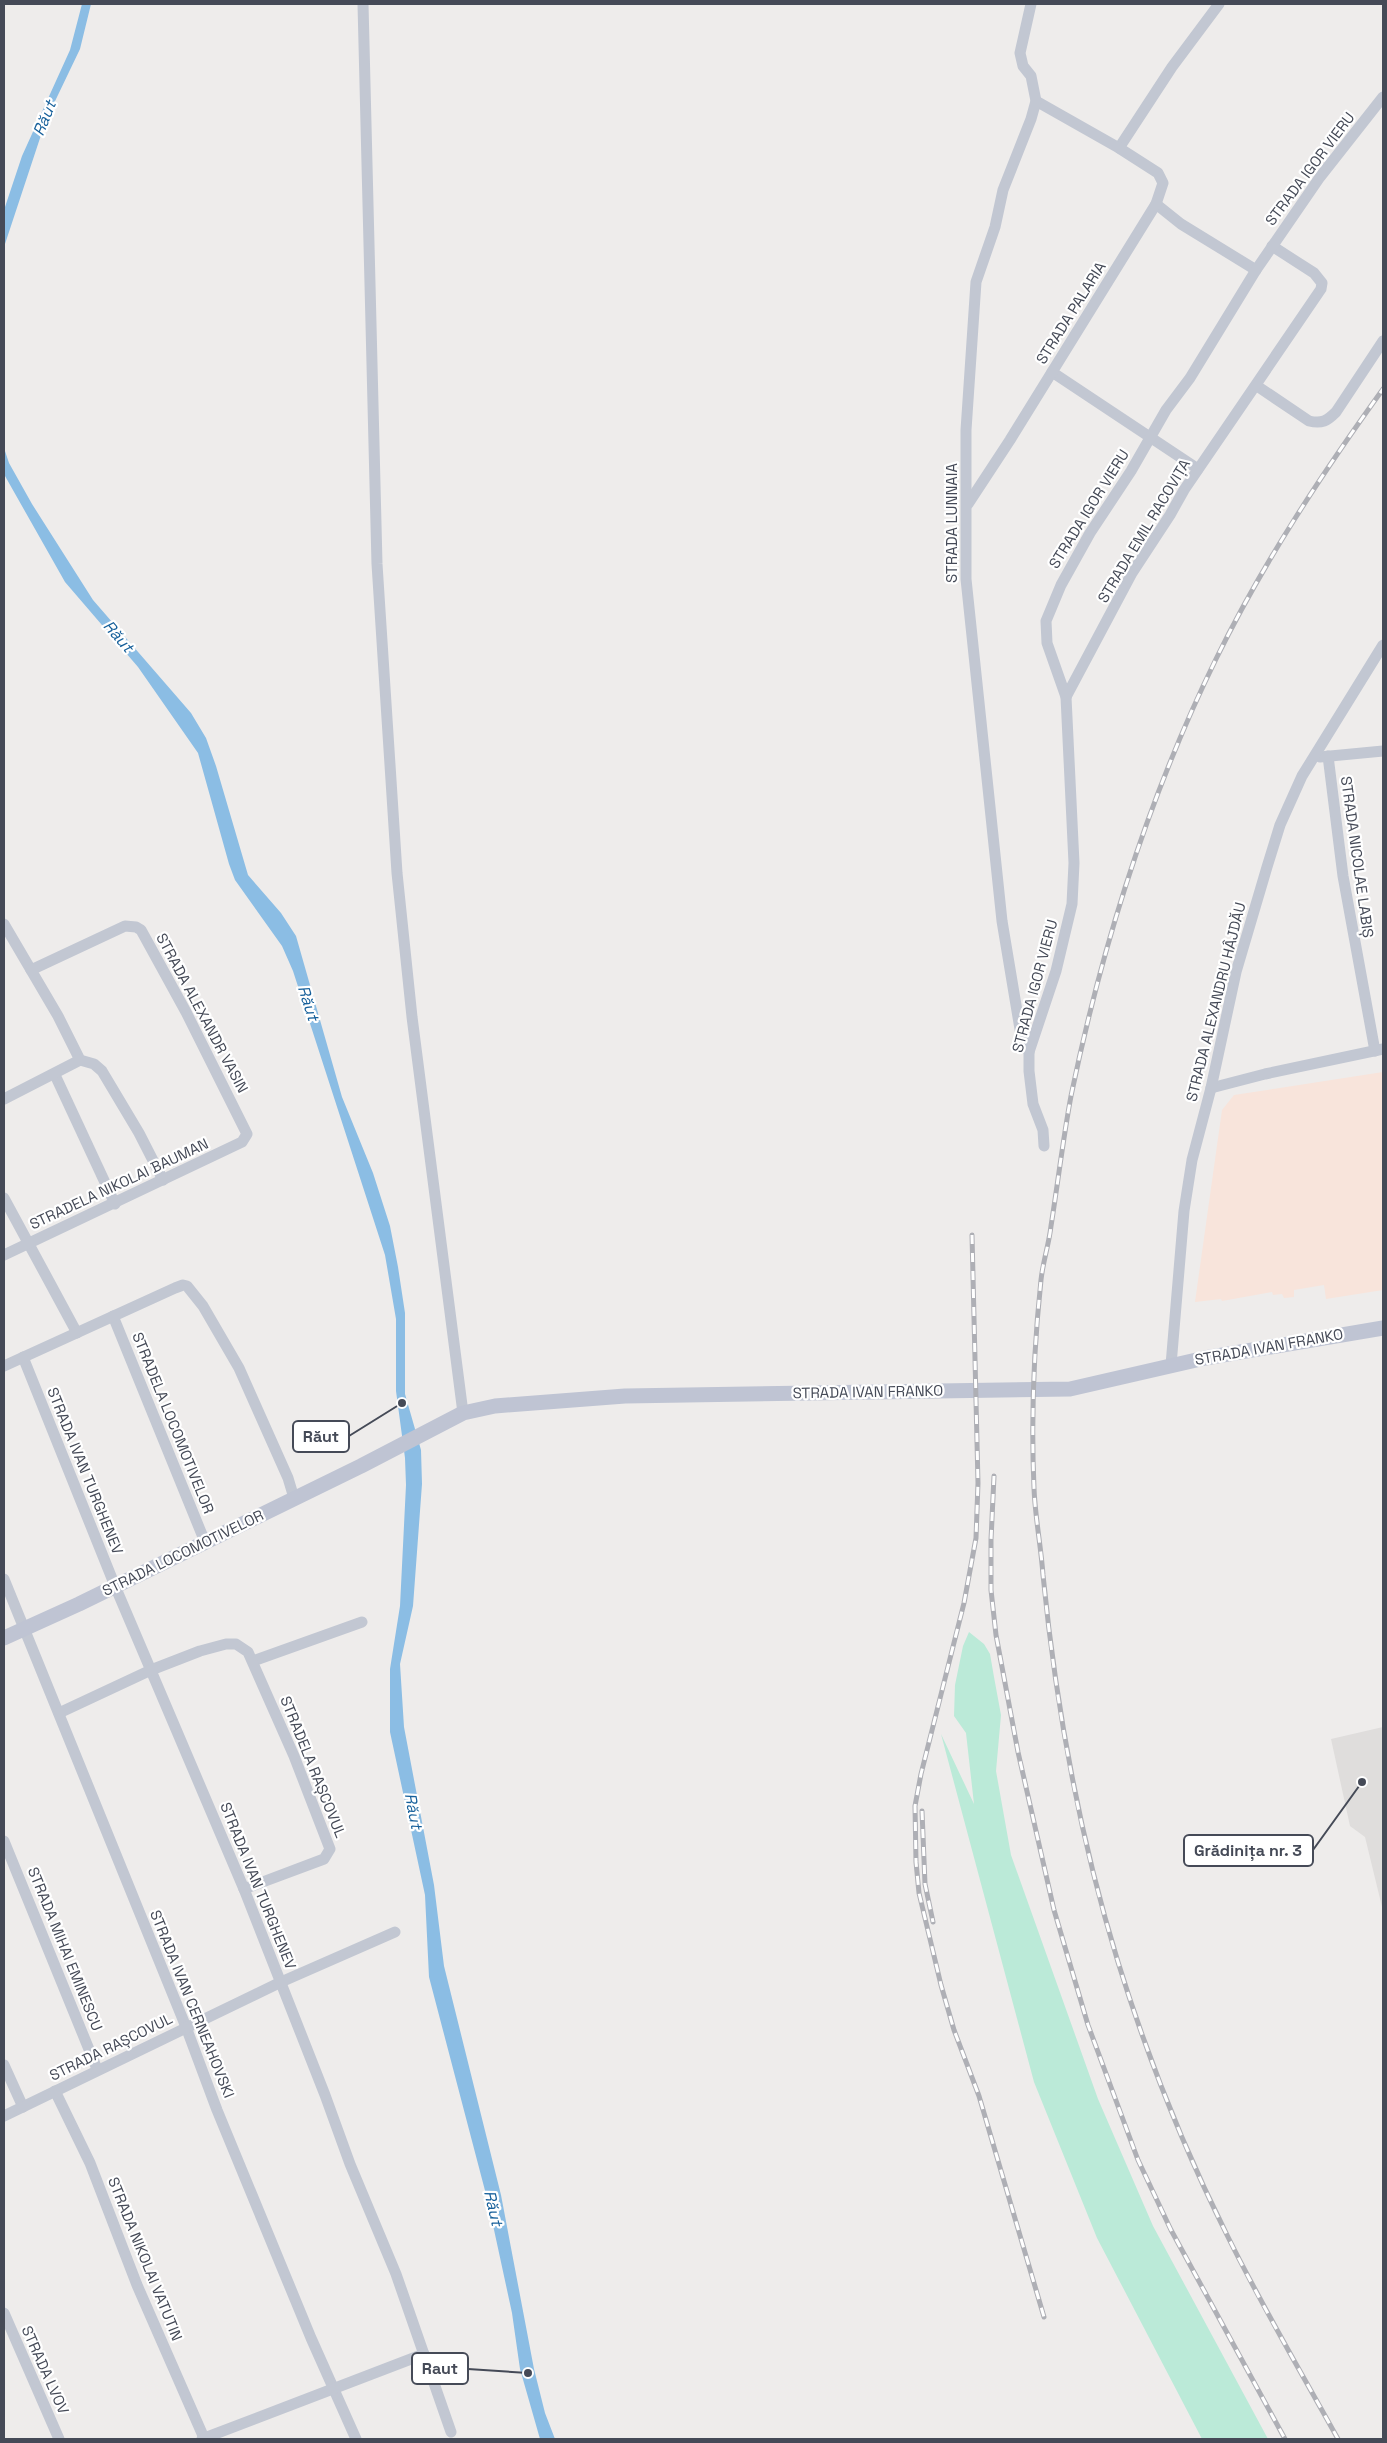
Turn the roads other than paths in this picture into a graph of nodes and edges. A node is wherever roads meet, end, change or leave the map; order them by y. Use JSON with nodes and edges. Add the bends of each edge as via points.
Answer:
{"nodes":[{"id":1,"x":363,"y":4,"type":"edge"},
{"id":2,"x":1031,"y":4,"type":"edge"},
{"id":3,"x":1219,"y":4,"type":"edge"},
{"id":4,"x":1383,"y":96,"type":"edge"},
{"id":5,"x":1036,"y":100,"type":"junction"},
{"id":6,"x":1119,"y":148,"type":"junction"},
{"id":7,"x":1156,"y":204,"type":"junction"},
{"id":8,"x":1272,"y":246,"type":"junction"},
{"id":9,"x":1256,"y":270,"type":"junction"},
{"id":10,"x":1383,"y":342,"type":"edge"},
{"id":11,"x":1052,"y":372,"type":"junction"},
{"id":12,"x":1257,"y":386,"type":"junction"},
{"id":13,"x":1152,"y":437,"type":"junction"},
{"id":14,"x":1198,"y":469,"type":"junction"},
{"id":15,"x":968,"y":504,"type":"junction"},
{"id":16,"x":1383,"y":645,"type":"edge"},
{"id":17,"x":1066,"y":697,"type":"junction"},
{"id":18,"x":1383,"y":751,"type":"edge"},
{"id":19,"x":1328,"y":756,"type":"junction"},
{"id":20,"x":1314,"y":757,"type":"junction"},
{"id":21,"x":4,"y":924,"type":"edge"},
{"id":22,"x":31,"y":970,"type":"junction"},
{"id":23,"x":1379,"y":1050,"type":"edge"},
{"id":24,"x":1029,"y":1052,"type":"junction"},
{"id":25,"x":80,"y":1060,"type":"junction"},
{"id":26,"x":55,"y":1075,"type":"junction"},
{"id":27,"x":1212,"y":1088,"type":"junction"},
{"id":28,"x":4,"y":1100,"type":"edge"},
{"id":29,"x":246,"y":1138,"type":"joint"},
{"id":30,"x":1044,"y":1146,"type":"dead end"},
{"id":31,"x":163,"y":1180,"type":"junction"},
{"id":32,"x":4,"y":1198,"type":"edge"},
{"id":33,"x":115,"y":1204,"type":"junction"},
{"id":34,"x":28,"y":1244,"type":"junction"},
{"id":35,"x":4,"y":1255,"type":"edge"},
{"id":36,"x":114,"y":1316,"type":"junction"},
{"id":37,"x":1383,"y":1328,"type":"edge"},
{"id":38,"x":77,"y":1333,"type":"junction"},
{"id":39,"x":23,"y":1357,"type":"junction"},
{"id":40,"x":1171,"y":1365,"type":"junction"},
{"id":41,"x":4,"y":1366,"type":"edge"},
{"id":42,"x":463,"y":1413,"type":"junction"},
{"id":43,"x":361,"y":1466,"type":"joint"},
{"id":44,"x":294,"y":1498,"type":"junction"},
{"id":45,"x":205,"y":1542,"type":"junction"},
{"id":46,"x":4,"y":1579,"type":"edge"},
{"id":47,"x":115,"y":1586,"type":"junction"},
{"id":48,"x":362,"y":1622,"type":"dead end"},
{"id":49,"x":24,"y":1630,"type":"junction"},
{"id":50,"x":4,"y":1638,"type":"edge"},
{"id":51,"x":253,"y":1660,"type":"junction"},
{"id":52,"x":151,"y":1670,"type":"junction"},
{"id":53,"x":59,"y":1713,"type":"junction"},
{"id":54,"x":4,"y":1841,"type":"edge"},
{"id":55,"x":244,"y":1889,"type":"junction"},
{"id":56,"x":395,"y":1932,"type":"dead end"},
{"id":57,"x":281,"y":1982,"type":"junction"},
{"id":58,"x":186,"y":2027,"type":"junction"},
{"id":59,"x":4,"y":2065,"type":"edge"},
{"id":60,"x":97,"y":2069,"type":"junction"},
{"id":61,"x":55,"y":2091,"type":"junction"},
{"id":62,"x":23,"y":2107,"type":"junction"},
{"id":63,"x":4,"y":2116,"type":"edge"},
{"id":64,"x":4,"y":2313,"type":"edge"},
{"id":65,"x":424,"y":2354,"type":"junction"},
{"id":66,"x":333,"y":2389,"type":"junction"},
{"id":67,"x":451,"y":2432,"type":"dead end"},
{"id":68,"x":59,"y":2439,"type":"edge"},
{"id":69,"x":203,"y":2439,"type":"edge"},
{"id":70,"x":356,"y":2439,"type":"edge"}],
"edges":[{"from":1,"to":42,"type":"street","via":[[377,564],[397,873],[416,1053]]},
{"from":2,"to":5,"type":"street","name":"STRADA LUNNAIA","via":[[1020,53],[1031,76]]},
{"from":3,"to":6,"type":"street","via":[[1172,67]]},
{"from":4,"to":8,"type":"street","name":"STRADA IGOR VIERU"},
{"from":5,"to":6,"type":"street","name":"STRADA PALARIA"},
{"from":5,"to":15,"type":"street","name":"STRADA LUNNAIA","via":[[1003,190],[995,227],[976,282],[966,430]]},
{"from":6,"to":7,"type":"street","name":"STRADA PALARIA","via":[[1161,176],[1162,187]]},
{"from":7,"to":9,"type":"street"},
{"from":7,"to":11,"type":"street","name":"STRADA PALARIA"},
{"from":8,"to":9,"type":"street","name":"STRADA IGOR VIERU"},
{"from":8,"to":12,"type":"street","name":"STRADA EMIL RACOVIȚA","via":[[1314,273],[1322,283]]},
{"from":9,"to":13,"type":"street","name":"STRADA IGOR VIERU"},
{"from":10,"to":12,"type":"street","via":[[1327,421],[1309,421]]},
{"from":11,"to":13,"type":"street"},
{"from":11,"to":15,"type":"street","name":"STRADA PALARIA"},
{"from":12,"to":14,"type":"street","name":"STRADA EMIL RACOVIȚA"},
{"from":13,"to":14,"type":"street"},
{"from":13,"to":17,"type":"street","name":"STRADA IGOR VIERU","via":[[1060,585],[1046,621],[1047,643]]},
{"from":14,"to":17,"type":"street","name":"STRADA EMIL RACOVIȚA","via":[[1132,573]]},
{"from":15,"to":24,"type":"street","name":"STRADA LUNNAIA","via":[[966,579],[1002,921],[1021,1035]]},
{"from":16,"to":20,"type":"street","name":"STRADA ALEXANDRU HÂJDĂU"},
{"from":17,"to":24,"type":"street","name":"STRADA IGOR VIERU","via":[[1074,851],[1072,904],[1056,971]]},
{"from":18,"to":19,"type":"street"},
{"from":19,"to":20,"type":"street"},
{"from":19,"to":23,"type":"street","name":"STRADA NICOLAE LABIȘ","via":[[1343,876]]},
{"from":20,"to":27,"type":"street","name":"STRADA ALEXANDRU HÂJDĂU","via":[[1291,798],[1269,859],[1226,1013]]},
{"from":21,"to":22,"type":"street"},
{"from":22,"to":25,"type":"street"},
{"from":22,"to":29,"type":"street","name":"STRADA ALEXANDR VASIN","via":[[125,926],[141,930],[241,1120]]},
{"from":23,"to":27,"type":"street"},
{"from":24,"to":30,"type":"street","name":"STRADA IGOR VIERU","via":[[1033,1104],[1043,1130]]},
{"from":25,"to":26,"type":"street"},
{"from":25,"to":31,"type":"street","via":[[94,1064],[102,1071]]},
{"from":26,"to":28,"type":"street"},
{"from":26,"to":33,"type":"street"},
{"from":27,"to":40,"type":"street","name":"STRADA ALEXANDRU HÂJDĂU","via":[[1192,1160],[1184,1211]]},
{"from":29,"to":31,"type":"street","name":"STRADELA NIKOLAI BAUMAN"},
{"from":31,"to":33,"type":"street","name":"STRADELA NIKOLAI BAUMAN"},
{"from":32,"to":34,"type":"street"},
{"from":33,"to":34,"type":"street","name":"STRADELA NIKOLAI BAUMAN"},
{"from":34,"to":35,"type":"street","name":"STRADELA NIKOLAI BAUMAN"},
{"from":34,"to":38,"type":"street"},
{"from":36,"to":38,"type":"street"},
{"from":36,"to":44,"type":"street","via":[[185,1285],[191,1289],[239,1368]]},
{"from":36,"to":45,"type":"street","name":"STRADELA LOCOMOTIVELOR"},
{"from":37,"to":40,"type":"main road","name":"STRADA IVAN FRANKO"},
{"from":38,"to":39,"type":"street"},
{"from":39,"to":41,"type":"street"},
{"from":39,"to":47,"type":"street","name":"STRADA IVAN TURGHENEV"},
{"from":40,"to":42,"type":"main road","name":"STRADA IVAN FRANKO","via":[[1070,1389],[625,1396],[504,1404]]},
{"from":42,"to":43,"type":"main road","name":"STRADA IVAN FRANKO"},
{"from":43,"to":44,"type":"main road","name":"STRADA LOCOMOTIVELOR"},
{"from":44,"to":45,"type":"main road","name":"STRADA LOCOMOTIVELOR"},
{"from":45,"to":47,"type":"main road","name":"STRADA LOCOMOTIVELOR"},
{"from":46,"to":49,"type":"street","name":"STRADA IVAN CERNEAHOVSKI"},
{"from":47,"to":49,"type":"main road","name":"STRADA LOCOMOTIVELOR"},
{"from":47,"to":52,"type":"street","name":"STRADA IVAN TURGHENEV"},
{"from":48,"to":51,"type":"street"},
{"from":49,"to":50,"type":"main road","name":"STRADA LOCOMOTIVELOR"},
{"from":49,"to":53,"type":"street","name":"STRADA IVAN CERNEAHOVSKI"},
{"from":51,"to":52,"type":"street","name":"STRADELA RAȘCOVUL","via":[[243,1647],[226,1644]]},
{"from":51,"to":55,"type":"street","name":"STRADELA RAȘCOVUL","via":[[330,1849],[324,1859]]},
{"from":52,"to":53,"type":"street","name":"STRADELA RAȘCOVUL"},
{"from":52,"to":55,"type":"street","name":"STRADA IVAN TURGHENEV"},
{"from":53,"to":58,"type":"street","name":"STRADA IVAN CERNEAHOVSKI"},
{"from":54,"to":60,"type":"street","name":"STRADA MIHAI EMINESCU"},
{"from":55,"to":57,"type":"street","name":"STRADA IVAN TURGHENEV"},
{"from":56,"to":57,"type":"street","name":"STRADA RAȘCOVUL"},
{"from":57,"to":58,"type":"street","name":"STRADA RAȘCOVUL"},
{"from":57,"to":65,"type":"street","name":"STRADA IVAN TURGHENEV","via":[[396,2274]]},
{"from":58,"to":60,"type":"street","name":"STRADA RAȘCOVUL"},
{"from":58,"to":66,"type":"street","name":"STRADA IVAN CERNEAHOVSKI"},
{"from":59,"to":62,"type":"street"},
{"from":60,"to":61,"type":"street","name":"STRADA RAȘCOVUL"},
{"from":61,"to":62,"type":"street","name":"STRADA RAȘCOVUL"},
{"from":61,"to":69,"type":"street","name":"STRADA NIKOLAI VATUTIN","via":[[90,2163]]},
{"from":62,"to":63,"type":"street","name":"STRADA RAȘCOVUL"},
{"from":64,"to":68,"type":"street","name":"STRADA LVOV"},
{"from":65,"to":66,"type":"street"},
{"from":65,"to":67,"type":"street","name":"STRADA IVAN TURGHENEV"},
{"from":66,"to":69,"type":"street"},
{"from":66,"to":70,"type":"street","name":"STRADA IVAN CERNEAHOVSKI"}]}
